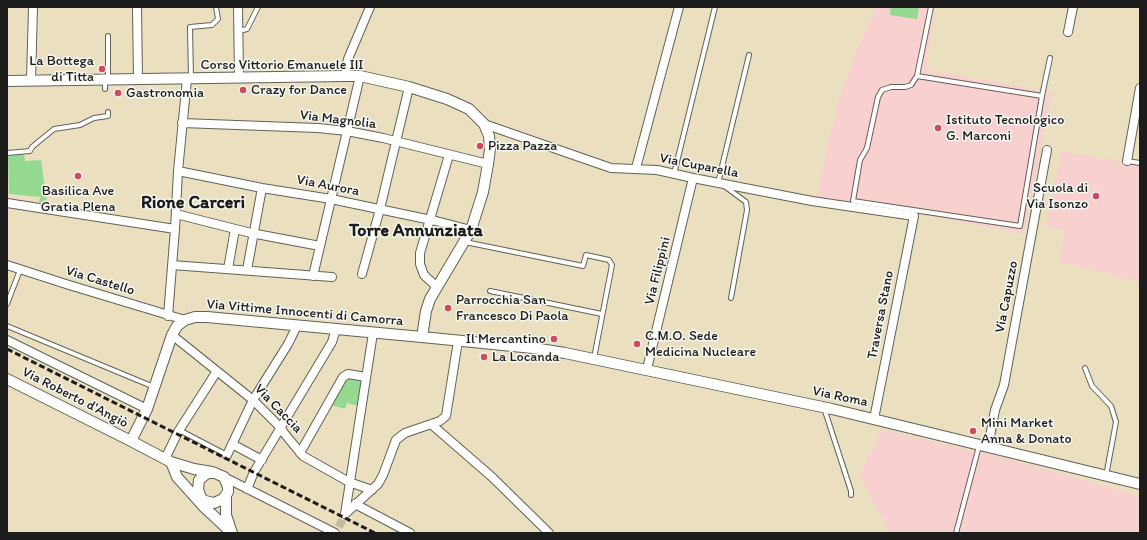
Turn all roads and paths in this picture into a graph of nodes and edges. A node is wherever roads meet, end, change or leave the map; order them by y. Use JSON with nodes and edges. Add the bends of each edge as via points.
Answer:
{"nodes":[{"id":1,"x":33,"y":7,"type":"edge"},
{"id":2,"x":136,"y":7,"type":"edge"},
{"id":3,"x":216,"y":7,"type":"edge"},
{"id":4,"x":238,"y":7,"type":"edge"},
{"id":5,"x":258,"y":7,"type":"edge"},
{"id":6,"x":370,"y":7,"type":"edge"},
{"id":7,"x":679,"y":7,"type":"edge"},
{"id":8,"x":716,"y":7,"type":"edge"},
{"id":9,"x":931,"y":7,"type":"edge"},
{"id":10,"x":1073,"y":7,"type":"edge"},
{"id":11,"x":239,"y":31,"type":"junction"},
{"id":12,"x":1068,"y":32,"type":"dead end"},
{"id":13,"x":108,"y":36,"type":"dead end"},
{"id":14,"x":750,"y":55,"type":"dead end"},
{"id":15,"x":1050,"y":58,"type":"dead end"},
{"id":16,"x":345,"y":76,"type":"junction"},
{"id":17,"x":360,"y":76,"type":"junction"},
{"id":18,"x":917,"y":76,"type":"junction"},
{"id":19,"x":239,"y":77,"type":"junction"},
{"id":20,"x":189,"y":79,"type":"junction"},
{"id":21,"x":138,"y":80,"type":"junction"},
{"id":22,"x":31,"y":81,"type":"junction"},
{"id":23,"x":7,"y":82,"type":"edge"},
{"id":24,"x":106,"y":83,"type":"junction"},
{"id":25,"x":409,"y":87,"type":"junction"},
{"id":26,"x":1140,"y":88,"type":"edge"},
{"id":27,"x":1042,"y":96,"type":"junction"},
{"id":28,"x":108,"y":112,"type":"dead end"},
{"id":29,"x":182,"y":123,"type":"junction"},
{"id":30,"x":484,"y":124,"type":"junction"},
{"id":31,"x":346,"y":131,"type":"junction"},
{"id":32,"x":397,"y":142,"type":"junction"},
{"id":33,"x":1047,"y":150,"type":"dead end"},
{"id":34,"x":7,"y":153,"type":"edge"},
{"id":35,"x":449,"y":155,"type":"junction"},
{"id":36,"x":1126,"y":160,"type":"joint"},
{"id":37,"x":1140,"y":163,"type":"edge"},
{"id":38,"x":488,"y":164,"type":"junction"},
{"id":39,"x":636,"y":168,"type":"junction"},
{"id":40,"x":178,"y":172,"type":"junction"},
{"id":41,"x":674,"y":174,"type":"junction"},
{"id":42,"x":693,"y":178,"type":"junction"},
{"id":43,"x":720,"y":183,"type":"junction"},
{"id":44,"x":262,"y":188,"type":"junction"},
{"id":45,"x":331,"y":199,"type":"junction"},
{"id":46,"x":7,"y":203,"type":"edge"},
{"id":47,"x":380,"y":209,"type":"junction"},
{"id":48,"x":176,"y":214,"type":"junction"},
{"id":49,"x":914,"y":216,"type":"joint"},
{"id":50,"x":431,"y":220,"type":"junction"},
{"id":51,"x":175,"y":229,"type":"junction"},
{"id":52,"x":235,"y":229,"type":"junction"},
{"id":53,"x":471,"y":230,"type":"junction"},
{"id":54,"x":255,"y":234,"type":"junction"},
{"id":55,"x":464,"y":242,"type":"junction"},
{"id":56,"x":320,"y":246,"type":"junction"},
{"id":57,"x":172,"y":264,"type":"junction"},
{"id":58,"x":7,"y":265,"type":"edge"},
{"id":59,"x":228,"y":269,"type":"junction"},
{"id":60,"x":20,"y":270,"type":"junction"},
{"id":61,"x":247,"y":270,"type":"junction"},
{"id":62,"x":362,"y":274,"type":"dead end"},
{"id":63,"x":313,"y":276,"type":"junction"},
{"id":64,"x":332,"y":277,"type":"dead end"},
{"id":65,"x":437,"y":287,"type":"junction"},
{"id":66,"x":490,"y":291,"type":"dead end"},
{"id":67,"x":731,"y":298,"type":"dead end"},
{"id":68,"x":7,"y":304,"type":"edge"},
{"id":69,"x":602,"y":314,"type":"junction"},
{"id":70,"x":168,"y":316,"type":"junction"},
{"id":71,"x":185,"y":320,"type":"junction"},
{"id":72,"x":7,"y":326,"type":"edge"},
{"id":73,"x":297,"y":326,"type":"junction"},
{"id":74,"x":336,"y":329,"type":"junction"},
{"id":75,"x":373,"y":333,"type":"junction"},
{"id":76,"x":172,"y":335,"type":"junction"},
{"id":77,"x":422,"y":337,"type":"junction"},
{"id":78,"x":7,"y":340,"type":"edge"},
{"id":79,"x":458,"y":341,"type":"junction"},
{"id":80,"x":594,"y":358,"type":"junction"},
{"id":81,"x":1086,"y":368,"type":"dead end"},
{"id":82,"x":647,"y":369,"type":"junction"},
{"id":83,"x":217,"y":371,"type":"junction"},
{"id":84,"x":366,"y":377,"type":"junction"},
{"id":85,"x":7,"y":379,"type":"edge"},
{"id":86,"x":154,"y":387,"type":"junction"},
{"id":87,"x":253,"y":400,"type":"junction"},
{"id":88,"x":823,"y":408,"type":"junction"},
{"id":89,"x":146,"y":412,"type":"junction"},
{"id":90,"x":874,"y":419,"type":"junction"},
{"id":91,"x":432,"y":424,"type":"junction"},
{"id":92,"x":281,"y":428,"type":"junction"},
{"id":93,"x":179,"y":430,"type":"junction"},
{"id":94,"x":130,"y":442,"type":"junction"},
{"id":95,"x":232,"y":444,"type":"junction"},
{"id":96,"x":984,"y":446,"type":"junction"},
{"id":97,"x":300,"y":453,"type":"junction"},
{"id":98,"x":227,"y":455,"type":"joint"},
{"id":99,"x":262,"y":460,"type":"junction"},
{"id":100,"x":168,"y":461,"type":"junction"},
{"id":101,"x":219,"y":475,"type":"junction"},
{"id":102,"x":1106,"y":476,"type":"junction"},
{"id":103,"x":349,"y":482,"type":"junction"},
{"id":104,"x":1140,"y":484,"type":"edge"},
{"id":105,"x":248,"y":487,"type":"junction"},
{"id":106,"x":372,"y":490,"type":"junction"},
{"id":107,"x":227,"y":494,"type":"junction"},
{"id":108,"x":851,"y":495,"type":"dead end"},
{"id":109,"x":198,"y":497,"type":"junction"},
{"id":110,"x":355,"y":504,"type":"junction"},
{"id":111,"x":336,"y":531,"type":"edge"},
{"id":112,"x":232,"y":533,"type":"edge"},
{"id":113,"x":410,"y":533,"type":"edge"},
{"id":114,"x":549,"y":533,"type":"edge"},
{"id":115,"x":956,"y":533,"type":"edge"}],
"edges":[{"from":1,"to":22,"type":"street"},
{"from":2,"to":21,"type":"street"},
{"from":3,"to":20,"type":"lane","via":[[218,19],[212,25],[190,27]]},
{"from":4,"to":11,"type":"street"},
{"from":5,"to":11,"type":"lane","via":[[247,29]]},
{"from":6,"to":16,"type":"street","via":[[348,59]]},
{"from":7,"to":39,"type":"street"},
{"from":8,"to":41,"type":"lane"},
{"from":9,"to":18,"type":"lane"},
{"from":10,"to":12,"type":"street"},
{"from":11,"to":19,"type":"street"},
{"from":13,"to":24,"type":"lane"},
{"from":14,"to":43,"type":"lane"},
{"from":15,"to":27,"type":"lane"},
{"from":16,"to":17,"type":"street","name":"Corso Vittorio Emanuele III"},
{"from":16,"to":19,"type":"street","name":"Corso Vittorio Emanuele III"},
{"from":17,"to":25,"type":"street","name":"Corso Vittorio Emanuele III"},
{"from":17,"to":31,"type":"street"},
{"from":18,"to":27,"type":"lane"},
{"from":18,"to":27,"type":"lane","via":[[911,85],[882,90],[878,97],[867,148],[860,160],[853,201],[1020,226]]},
{"from":19,"to":20,"type":"street","name":"Corso Vittorio Emanuele III"},
{"from":20,"to":21,"type":"street","name":"Corso Vittorio Emanuele III"},
{"from":20,"to":29,"type":"street"},
{"from":21,"to":24,"type":"street","name":"Corso Vittorio Emanuele III"},
{"from":22,"to":23,"type":"street","name":"Corso Vittorio Emanuele III"},
{"from":22,"to":24,"type":"street","name":"Corso Vittorio Emanuele III"},
{"from":25,"to":30,"type":"street","name":"Corso Vittorio Emanuele III","via":[[469,109]]},
{"from":25,"to":32,"type":"street"},
{"from":26,"to":36,"type":"street"},
{"from":28,"to":34,"type":"lane","via":[[108,116],[94,118],[80,125],[54,129],[30,151]]},
{"from":29,"to":31,"type":"street","name":"Via Magnolia"},
{"from":29,"to":40,"type":"street"},
{"from":30,"to":38,"type":"street","name":"Corso Vittorio Emanuele III","via":[[489,136]]},
{"from":30,"to":39,"type":"street","name":"Via Cuparella","via":[[610,168]]},
{"from":31,"to":32,"type":"street","name":"Via Magnolia"},
{"from":31,"to":45,"type":"street"},
{"from":32,"to":35,"type":"street","name":"Via Magnolia"},
{"from":32,"to":47,"type":"street"},
{"from":33,"to":96,"type":"street","name":"Via Capuzzo","via":[[1004,384]]},
{"from":35,"to":38,"type":"street","name":"Via Magnolia"},
{"from":35,"to":50,"type":"street"},
{"from":36,"to":37,"type":"lane"},
{"from":38,"to":53,"type":"street","name":"Corso Vittorio Emanuele III","via":[[483,192]]},
{"from":39,"to":41,"type":"street","name":"Via Cuparella"},
{"from":40,"to":44,"type":"street","name":"Via Aurora"},
{"from":40,"to":48,"type":"street"},
{"from":41,"to":42,"type":"street","name":"Via Cuparella"},
{"from":42,"to":43,"type":"street","name":"Via Cuparella"},
{"from":42,"to":82,"type":"street","name":"Via Filippini"},
{"from":43,"to":49,"type":"street","name":"Via Cuparella","via":[[812,201]]},
{"from":43,"to":67,"type":"lane","via":[[746,202],[748,210]]},
{"from":44,"to":45,"type":"street","name":"Via Aurora"},
{"from":44,"to":54,"type":"street"},
{"from":45,"to":47,"type":"street","name":"Via Aurora"},
{"from":45,"to":56,"type":"street"},
{"from":46,"to":51,"type":"street"},
{"from":47,"to":50,"type":"street","name":"Via Aurora"},
{"from":47,"to":62,"type":"street"},
{"from":48,"to":51,"type":"street"},
{"from":48,"to":52,"type":"street"},
{"from":49,"to":90,"type":"street","name":"Traversa Stano"},
{"from":50,"to":53,"type":"street","name":"Via Aurora"},
{"from":50,"to":65,"type":"street","via":[[420,253],[420,264],[424,275]]},
{"from":51,"to":57,"type":"street"},
{"from":52,"to":54,"type":"street"},
{"from":52,"to":59,"type":"street"},
{"from":53,"to":55,"type":"street","name":"Corso Vittorio Emanuele III"},
{"from":54,"to":56,"type":"street"},
{"from":54,"to":61,"type":"street"},
{"from":55,"to":65,"type":"street","name":"Corso Vittorio Emanuele III"},
{"from":55,"to":69,"type":"lane","via":[[583,266],[586,256],[609,260],[612,265]]},
{"from":56,"to":63,"type":"street"},
{"from":57,"to":59,"type":"street"},
{"from":57,"to":70,"type":"street"},
{"from":58,"to":60,"type":"street","name":"Via Castello"},
{"from":59,"to":61,"type":"street"},
{"from":60,"to":68,"type":"lane"},
{"from":60,"to":70,"type":"street","name":"Via Castello"},
{"from":61,"to":63,"type":"street"},
{"from":63,"to":64,"type":"street"},
{"from":65,"to":77,"type":"street","name":"Corso Vittorio Emanuele III","via":[[426,311]]},
{"from":66,"to":69,"type":"lane"},
{"from":69,"to":80,"type":"lane"},
{"from":70,"to":71,"type":"street","name":"Via Castello"},
{"from":71,"to":73,"type":"street","name":"Via Vittime Innocenti di Camorra","via":[[207,317]]},
{"from":71,"to":76,"type":"street","via":[[177,326]]},
{"from":72,"to":86,"type":"lane"},
{"from":73,"to":74,"type":"street","name":"Via Vittime Innocenti di Camorra"},
{"from":73,"to":87,"type":"street"},
{"from":74,"to":75,"type":"street","name":"Via Vittime Innocenti di Camorra"},
{"from":74,"to":92,"type":"street","via":[[332,342]]},
{"from":75,"to":77,"type":"street","name":"Via Vittime Innocenti di Camorra"},
{"from":75,"to":84,"type":"street"},
{"from":76,"to":83,"type":"street","name":"Via Caccia"},
{"from":76,"to":86,"type":"street","name":"Via Roberto d'Angiò"},
{"from":77,"to":79,"type":"street","name":"Via Vittime Innocenti di Camorra"},
{"from":78,"to":89,"type":"street"},
{"from":79,"to":80,"type":"street","name":"Via Roma","via":[[533,348]]},
{"from":79,"to":91,"type":"street","via":[[446,416]]},
{"from":80,"to":82,"type":"street","name":"Via Roma"},
{"from":81,"to":102,"type":"lane","via":[[1092,386],[1111,406],[1116,422]]},
{"from":82,"to":88,"type":"street","name":"Via Roma"},
{"from":83,"to":87,"type":"street","name":"Via Caccia"},
{"from":83,"to":93,"type":"street"},
{"from":84,"to":97,"type":"street","via":[[348,374],[343,377]]},
{"from":84,"to":103,"type":"street"},
{"from":85,"to":94,"type":"street","name":"Via Roberto d'Angiò"},
{"from":86,"to":89,"type":"street","name":"Via Roberto d'Angiò"},
{"from":87,"to":92,"type":"street","name":"Via Caccia"},
{"from":87,"to":95,"type":"street"},
{"from":88,"to":90,"type":"street","name":"Via Roma"},
{"from":88,"to":108,"type":"lane"},
{"from":89,"to":94,"type":"street","name":"Via Roberto d'Angiò"},
{"from":90,"to":96,"type":"street","name":"Via Roma"},
{"from":91,"to":106,"type":"street","via":[[405,433],[396,440],[384,475]]},
{"from":91,"to":114,"type":"street","via":[[492,477]]},
{"from":92,"to":97,"type":"street","name":"Via Caccia"},
{"from":92,"to":99,"type":"street"},
{"from":93,"to":98,"type":"lane"},
{"from":93,"to":100,"type":"street"},
{"from":94,"to":100,"type":"street","name":"Via Roberto d'Angiò"},
{"from":95,"to":98,"type":"street"},
{"from":95,"to":99,"type":"street"},
{"from":96,"to":102,"type":"street","name":"Via Roma"},
{"from":96,"to":115,"type":"lane"},
{"from":97,"to":103,"type":"street","name":"Via Caccia"},
{"from":99,"to":105,"type":"street"},
{"from":100,"to":101,"type":"street","name":"Via Roberto d'Angiò"},
{"from":100,"to":109,"type":"street","via":[[177,477]]},
{"from":101,"to":105,"type":"street"},
{"from":101,"to":107,"type":"street","via":[[228,483]]},
{"from":101,"to":109,"type":"street","via":[[206,474],[202,477],[198,485]]},
{"from":102,"to":104,"type":"street","name":"Via Roma"},
{"from":103,"to":106,"type":"street","name":"Via Caccia"},
{"from":103,"to":110,"type":"street","via":[[344,514]]},
{"from":105,"to":107,"type":"street"},
{"from":105,"to":111,"type":"street"},
{"from":106,"to":110,"type":"street"},
{"from":107,"to":109,"type":"street","via":[[219,502],[214,503]]},
{"from":107,"to":112,"type":"street","via":[[226,515]]},
{"from":109,"to":112,"type":"street"},
{"from":110,"to":113,"type":"street"}]}
